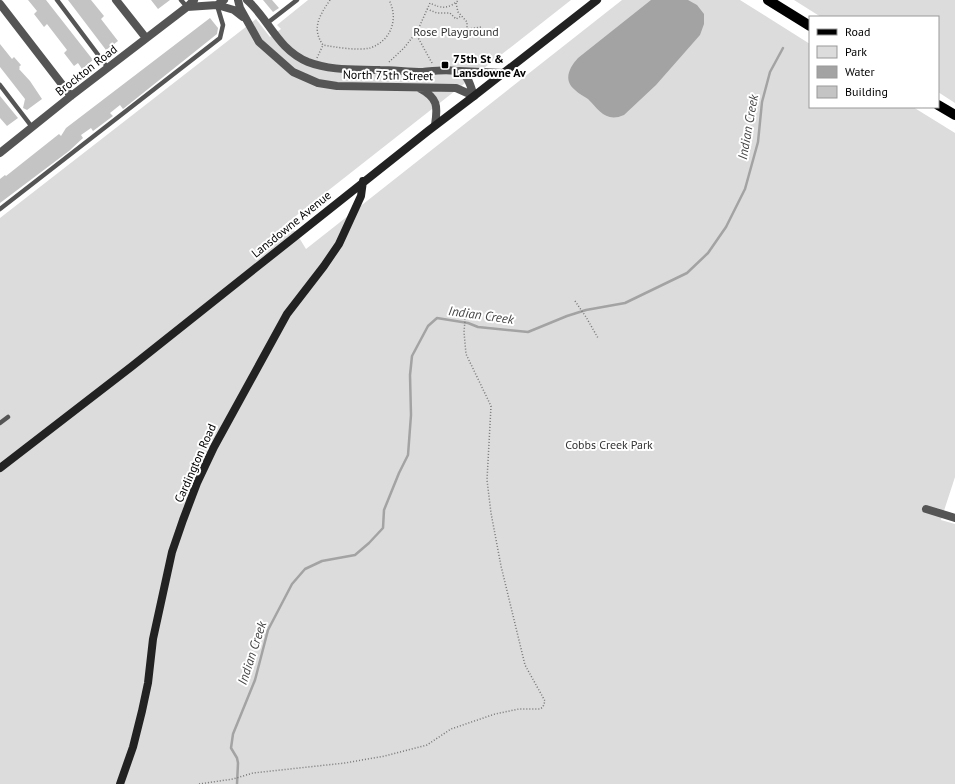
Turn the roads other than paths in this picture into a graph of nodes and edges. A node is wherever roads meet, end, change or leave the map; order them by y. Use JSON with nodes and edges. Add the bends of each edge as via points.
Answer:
{"nodes":[{"id":1,"x":57,"y":0,"type":"edge"},
{"id":2,"x":116,"y":0,"type":"edge"},
{"id":3,"x":181,"y":0,"type":"edge"},
{"id":4,"x":194,"y":0,"type":"edge"},
{"id":5,"x":224,"y":0,"type":"edge"},
{"id":6,"x":238,"y":0,"type":"edge"},
{"id":7,"x":247,"y":0,"type":"edge"},
{"id":8,"x":297,"y":0,"type":"edge"},
{"id":9,"x":597,"y":0,"type":"edge"},
{"id":10,"x":768,"y":0,"type":"edge"},
{"id":11,"x":0,"y":4,"type":"edge"},
{"id":12,"x":217,"y":5,"type":"junction"},
{"id":13,"x":187,"y":8,"type":"junction"},
{"id":14,"x":246,"y":19,"type":"junction"},
{"id":15,"x":266,"y":24,"type":"junction"},
{"id":16,"x":809,"y":25,"type":"edge"},
{"id":17,"x":146,"y":38,"type":"junction"},
{"id":18,"x":108,"y":68,"type":"junction"},
{"id":19,"x":457,"y":70,"type":"junction"},
{"id":20,"x":504,"y":73,"type":"junction"},
{"id":21,"x":0,"y":85,"type":"edge"},
{"id":22,"x":417,"y":87,"type":"junction"},
{"id":23,"x":71,"y":96,"type":"junction"},
{"id":24,"x":474,"y":96,"type":"junction"},
{"id":25,"x":939,"y":106,"type":"edge"},
{"id":26,"x":955,"y":115,"type":"edge"},
{"id":27,"x":435,"y":125,"type":"junction"},
{"id":28,"x":32,"y":127,"type":"junction"},
{"id":29,"x":0,"y":153,"type":"edge"},
{"id":30,"x":363,"y":181,"type":"junction"},
{"id":31,"x":0,"y":209,"type":"edge"},
{"id":32,"x":8,"y":417,"type":"dead end"},
{"id":33,"x":0,"y":423,"type":"edge"},
{"id":34,"x":0,"y":468,"type":"edge"},
{"id":35,"x":926,"y":509,"type":"dead end"},
{"id":36,"x":955,"y":518,"type":"edge"},
{"id":37,"x":120,"y":784,"type":"edge"}],
"edges":[{"from":1,"to":18,"type":"lane"},
{"from":2,"to":17,"type":"street"},
{"from":3,"to":13,"type":"lane"},
{"from":4,"to":13,"type":"street","name":"Brockton Road"},
{"from":5,"to":12,"type":"street"},
{"from":6,"to":14,"type":"street","name":"North 75th Street"},
{"from":7,"to":15,"type":"street","name":"North 75th Street"},
{"from":8,"to":15,"type":"lane"},
{"from":9,"to":20,"type":"main road","name":"Lansdowne Avenue"},
{"from":10,"to":16,"type":"main road"},
{"from":11,"to":23,"type":"street"},
{"from":12,"to":13,"type":"street"},
{"from":12,"to":14,"type":"street","via":[[234,10]]},
{"from":12,"to":31,"type":"lane","via":[[223,25],[220,38]]},
{"from":13,"to":17,"type":"street","name":"Brockton Road"},
{"from":14,"to":22,"type":"street","name":"North 75th Street","via":[[259,42],[302,78],[337,86]]},
{"from":15,"to":19,"type":"street","name":"North 75th Street","via":[[292,52],[306,61],[321,66],[340,69]]},
{"from":17,"to":18,"type":"street","name":"Brockton Road"},
{"from":18,"to":23,"type":"street","name":"Brockton Road"},
{"from":19,"to":20,"type":"street","name":"North 75th Street"},
{"from":19,"to":24,"type":"street","via":[[467,78]]},
{"from":20,"to":24,"type":"main road","name":"Lansdowne Avenue"},
{"from":21,"to":28,"type":"lane"},
{"from":22,"to":24,"type":"street","name":"North 75th Street","via":[[456,88]]},
{"from":22,"to":27,"type":"street","via":[[429,93],[434,100],[437,108]]},
{"from":23,"to":28,"type":"street","name":"Brockton Road"},
{"from":24,"to":27,"type":"main road","name":"Lansdowne Avenue"},
{"from":25,"to":26,"type":"main road"},
{"from":27,"to":30,"type":"main road","name":"Lansdowne Avenue"},
{"from":28,"to":29,"type":"street","name":"Brockton Road"},
{"from":30,"to":34,"type":"main road","name":"Lansdowne Avenue"},
{"from":30,"to":37,"type":"main road","name":"Cardington Road","via":[[361,196],[339,244],[283,320],[214,447],[197,484],[172,552],[153,639],[142,710]]},
{"from":32,"to":33,"type":"lane"},
{"from":35,"to":36,"type":"street"}]}
